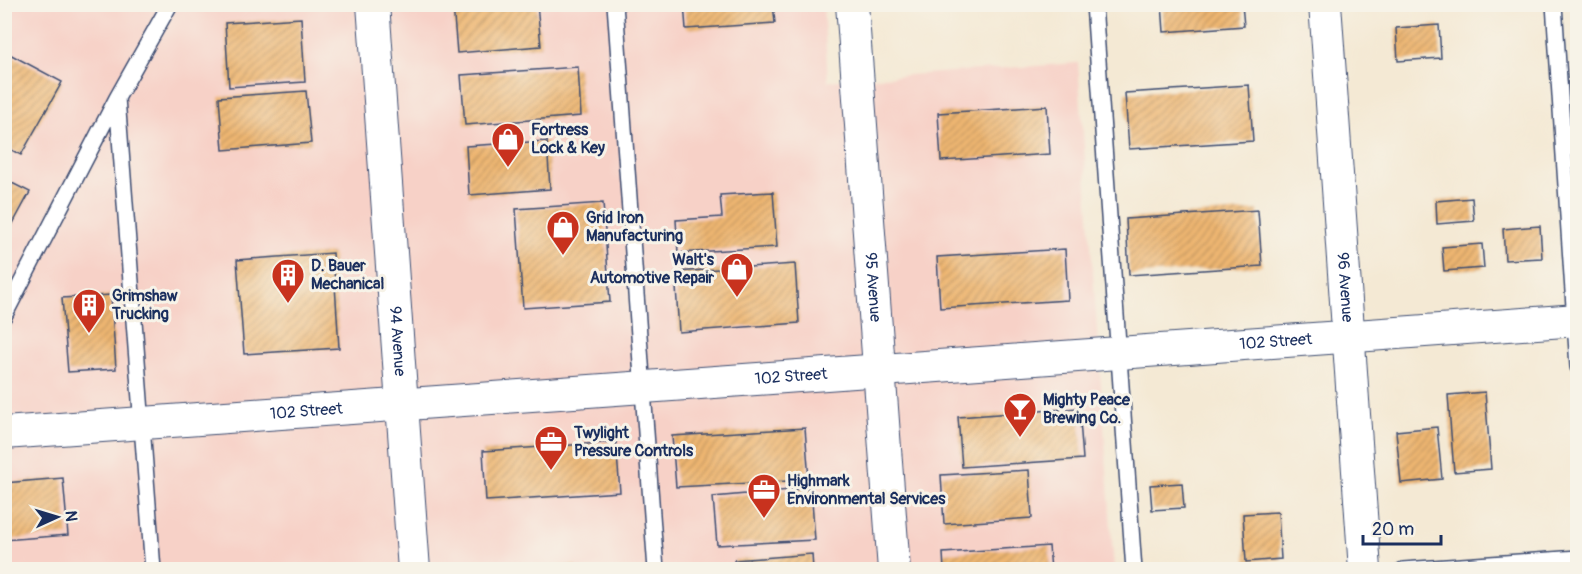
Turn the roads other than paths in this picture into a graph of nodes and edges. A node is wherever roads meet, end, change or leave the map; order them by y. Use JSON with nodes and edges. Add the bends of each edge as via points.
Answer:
{"nodes":[{"id":1,"x":170,"y":4,"type":"edge"},
{"id":2,"x":373,"y":4,"type":"edge"},
{"id":3,"x":615,"y":4,"type":"edge"},
{"id":4,"x":852,"y":4,"type":"edge"},
{"id":5,"x":1094,"y":4,"type":"edge"},
{"id":6,"x":1325,"y":4,"type":"edge"},
{"id":7,"x":1554,"y":4,"type":"edge"},
{"id":8,"x":117,"y":98,"type":"junction"},
{"id":9,"x":4,"y":316,"type":"edge"},
{"id":10,"x":1576,"y":320,"type":"edge"},
{"id":11,"x":1347,"y":336,"type":"junction"},
{"id":12,"x":1118,"y":353,"type":"junction"},
{"id":13,"x":1578,"y":368,"type":"edge"},
{"id":14,"x":880,"y":371,"type":"junction"},
{"id":15,"x":642,"y":388,"type":"junction"},
{"id":16,"x":402,"y":404,"type":"junction"},
{"id":17,"x":143,"y":425,"type":"junction"},
{"id":18,"x":4,"y":433,"type":"edge"},
{"id":19,"x":1578,"y":558,"type":"edge"},
{"id":20,"x":153,"y":570,"type":"edge"},
{"id":21,"x":414,"y":570,"type":"edge"},
{"id":22,"x":656,"y":570,"type":"edge"},
{"id":23,"x":894,"y":570,"type":"edge"},
{"id":24,"x":1134,"y":570,"type":"edge"},
{"id":25,"x":1365,"y":570,"type":"edge"},
{"id":26,"x":1403,"y":570,"type":"edge"}],
"edges":[{"from":1,"to":8,"type":"lane"},
{"from":2,"to":16,"type":"street","name":"94 Avenue"},
{"from":3,"to":15,"type":"lane"},
{"from":4,"to":14,"type":"street","name":"95 Avenue"},
{"from":5,"to":12,"type":"lane"},
{"from":6,"to":11,"type":"street","name":"96 Avenue"},
{"from":7,"to":10,"type":"lane"},
{"from":8,"to":9,"type":"lane"},
{"from":8,"to":17,"type":"lane"},
{"from":10,"to":11,"type":"street","name":"102 Street"},
{"from":10,"to":13,"type":"lane"},
{"from":11,"to":12,"type":"street","name":"102 Street"},
{"from":11,"to":25,"type":"street","name":"96 Avenue"},
{"from":12,"to":14,"type":"street","name":"102 Street"},
{"from":12,"to":24,"type":"lane"},
{"from":14,"to":15,"type":"street","name":"102 Street"},
{"from":14,"to":23,"type":"street","name":"95 Avenue"},
{"from":15,"to":16,"type":"street","name":"102 Street"},
{"from":15,"to":22,"type":"lane"},
{"from":16,"to":17,"type":"street","name":"102 Street"},
{"from":16,"to":21,"type":"street","name":"94 Avenue"},
{"from":17,"to":18,"type":"street","name":"102 Street"},
{"from":17,"to":20,"type":"lane"},
{"from":19,"to":26,"type":"lane"}]}
